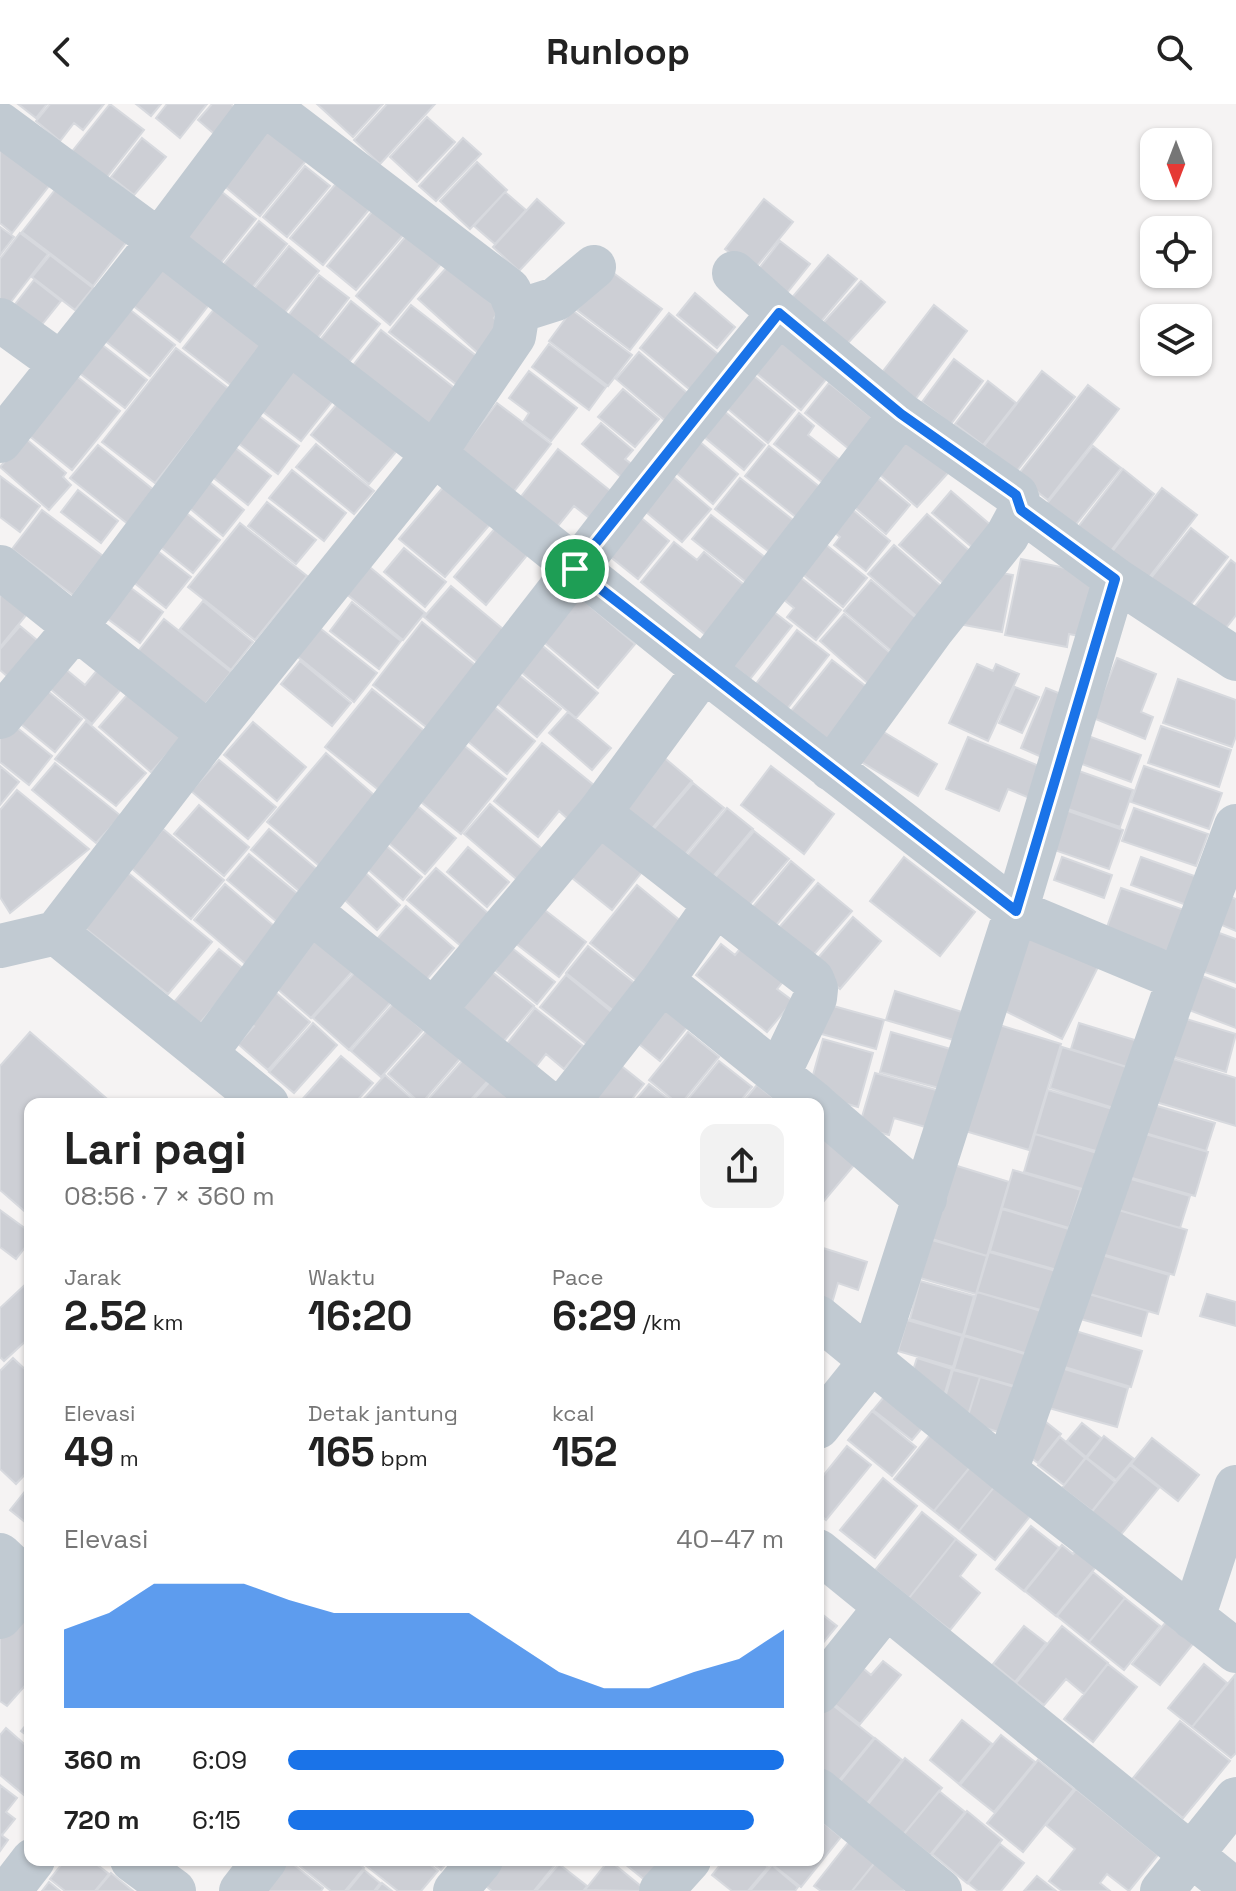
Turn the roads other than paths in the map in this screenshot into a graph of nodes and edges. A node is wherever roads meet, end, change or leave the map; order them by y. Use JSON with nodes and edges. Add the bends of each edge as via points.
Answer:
{"nodes":[{"id":1,"x":263,"y":104,"type":"edge"},
{"id":2,"x":0,"y":124,"type":"edge"},
{"id":3,"x":159,"y":241,"type":"junction"},
{"id":4,"x":594,"y":267,"type":"dead end"},
{"id":5,"x":734,"y":273,"type":"dead end"},
{"id":6,"x":518,"y":311,"type":"junction"},
{"id":7,"x":779,"y":313,"type":"junction"},
{"id":8,"x":0,"y":320,"type":"edge"},
{"id":9,"x":289,"y":342,"type":"junction"},
{"id":10,"x":60,"y":363,"type":"junction"},
{"id":11,"x":901,"y":414,"type":"junction"},
{"id":12,"x":0,"y":441,"type":"edge"},
{"id":13,"x":434,"y":454,"type":"junction"},
{"id":14,"x":1021,"y":510,"type":"junction"},
{"id":15,"x":0,"y":567,"type":"edge"},
{"id":16,"x":575,"y":569,"type":"junction"},
{"id":17,"x":1115,"y":579,"type":"junction"},
{"id":18,"x":75,"y":628,"type":"junction"},
{"id":19,"x":1236,"y":659,"type":"edge"},
{"id":20,"x":704,"y":670,"type":"junction"},
{"id":21,"x":0,"y":717,"type":"edge"},
{"id":22,"x":209,"y":734,"type":"junction"},
{"id":23,"x":831,"y":769,"type":"junction"},
{"id":24,"x":599,"y":813,"type":"junction"},
{"id":25,"x":1236,"y":826,"type":"edge"},
{"id":26,"x":715,"y":905,"type":"junction"},
{"id":27,"x":310,"y":911,"type":"junction"},
{"id":28,"x":1016,"y":911,"type":"junction"},
{"id":29,"x":56,"y":933,"type":"junction"},
{"id":30,"x":0,"y":946,"type":"edge"},
{"id":31,"x":1179,"y":979,"type":"junction"},
{"id":32,"x":662,"y":981,"type":"junction"},
{"id":33,"x":434,"y":1010,"type":"junction"},
{"id":34,"x":205,"y":1054,"type":"junction"},
{"id":35,"x":779,"y":1073,"type":"junction"},
{"id":36,"x":260,"y":1098,"type":"edge"},
{"id":37,"x":542,"y":1098,"type":"edge"},
{"id":38,"x":571,"y":1098,"type":"edge"},
{"id":39,"x":808,"y":1098,"type":"edge"},
{"id":40,"x":824,"y":1112,"type":"edge"},
{"id":41,"x":925,"y":1199,"type":"junction"},
{"id":42,"x":824,"y":1322,"type":"edge"},
{"id":43,"x":872,"y":1360,"type":"junction"},
{"id":44,"x":824,"y":1420,"type":"edge"},
{"id":45,"x":1006,"y":1471,"type":"junction"},
{"id":46,"x":1236,"y":1487,"type":"edge"},
{"id":47,"x":0,"y":1555,"type":"edge"},
{"id":48,"x":824,"y":1556,"type":"edge"},
{"id":49,"x":24,"y":1577,"type":"edge"},
{"id":50,"x":24,"y":1589,"type":"edge"},
{"id":51,"x":886,"y":1607,"type":"junction"},
{"id":52,"x":0,"y":1617,"type":"edge"},
{"id":53,"x":1193,"y":1618,"type":"junction"},
{"id":54,"x":1236,"y":1651,"type":"edge"},
{"id":55,"x":824,"y":1684,"type":"edge"},
{"id":56,"x":824,"y":1795,"type":"edge"},
{"id":57,"x":1236,"y":1799,"type":"edge"},
{"id":58,"x":1192,"y":1855,"type":"junction"},
{"id":59,"x":28,"y":1866,"type":"edge"},
{"id":60,"x":140,"y":1866,"type":"edge"},
{"id":61,"x":260,"y":1866,"type":"edge"},
{"id":62,"x":476,"y":1866,"type":"edge"},
{"id":63,"x":9,"y":1891,"type":"edge"},
{"id":64,"x":174,"y":1891,"type":"edge"},
{"id":65,"x":241,"y":1891,"type":"edge"},
{"id":66,"x":455,"y":1891,"type":"edge"},
{"id":67,"x":940,"y":1891,"type":"edge"},
{"id":68,"x":1162,"y":1891,"type":"edge"},
{"id":69,"x":1236,"y":1891,"type":"edge"}],
"edges":[{"from":1,"to":3,"type":"street"},
{"from":1,"to":6,"type":"street","via":[[509,290]]},
{"from":2,"to":3,"type":"street"},
{"from":3,"to":9,"type":"street"},
{"from":3,"to":10,"type":"street"},
{"from":4,"to":6,"type":"street","via":[[556,299]]},
{"from":5,"to":7,"type":"street"},
{"from":6,"to":13,"type":"street","via":[[514,336]]},
{"from":7,"to":11,"type":"street"},
{"from":7,"to":16,"type":"street"},
{"from":8,"to":10,"type":"street"},
{"from":9,"to":13,"type":"street"},
{"from":9,"to":18,"type":"street"},
{"from":10,"to":12,"type":"street"},
{"from":11,"to":14,"type":"street","via":[[1016,495]]},
{"from":11,"to":20,"type":"street"},
{"from":13,"to":16,"type":"street"},
{"from":13,"to":22,"type":"street"},
{"from":14,"to":17,"type":"street"},
{"from":14,"to":23,"type":"street","via":[[1007,536]]},
{"from":15,"to":18,"type":"street"},
{"from":16,"to":20,"type":"street"},
{"from":16,"to":27,"type":"street"},
{"from":17,"to":19,"type":"street"},
{"from":17,"to":28,"type":"street"},
{"from":18,"to":21,"type":"street"},
{"from":18,"to":22,"type":"street"},
{"from":20,"to":23,"type":"street"},
{"from":20,"to":24,"type":"street"},
{"from":22,"to":29,"type":"street"},
{"from":23,"to":28,"type":"street"},
{"from":24,"to":26,"type":"street"},
{"from":24,"to":33,"type":"street"},
{"from":25,"to":31,"type":"street"},
{"from":26,"to":32,"type":"street"},
{"from":26,"to":35,"type":"street","via":[[812,979],[816,989]]},
{"from":27,"to":33,"type":"street"},
{"from":27,"to":34,"type":"street"},
{"from":28,"to":31,"type":"street"},
{"from":28,"to":41,"type":"street"},
{"from":29,"to":30,"type":"street"},
{"from":29,"to":34,"type":"street"},
{"from":31,"to":45,"type":"street"},
{"from":32,"to":35,"type":"street"},
{"from":32,"to":38,"type":"street"},
{"from":33,"to":37,"type":"street"},
{"from":34,"to":36,"type":"street"},
{"from":35,"to":39,"type":"street"},
{"from":40,"to":41,"type":"street"},
{"from":41,"to":43,"type":"street"},
{"from":42,"to":43,"type":"street"},
{"from":43,"to":44,"type":"street"},
{"from":43,"to":45,"type":"street"},
{"from":45,"to":53,"type":"street"},
{"from":46,"to":53,"type":"street"},
{"from":47,"to":49,"type":"street"},
{"from":48,"to":51,"type":"street"},
{"from":50,"to":52,"type":"street"},
{"from":51,"to":55,"type":"street"},
{"from":51,"to":58,"type":"street"},
{"from":53,"to":54,"type":"street"},
{"from":56,"to":67,"type":"street"},
{"from":57,"to":58,"type":"street"},
{"from":58,"to":68,"type":"street"},
{"from":58,"to":69,"type":"street"},
{"from":59,"to":63,"type":"street"},
{"from":60,"to":64,"type":"street"},
{"from":61,"to":65,"type":"street"},
{"from":62,"to":66,"type":"street"}]}
